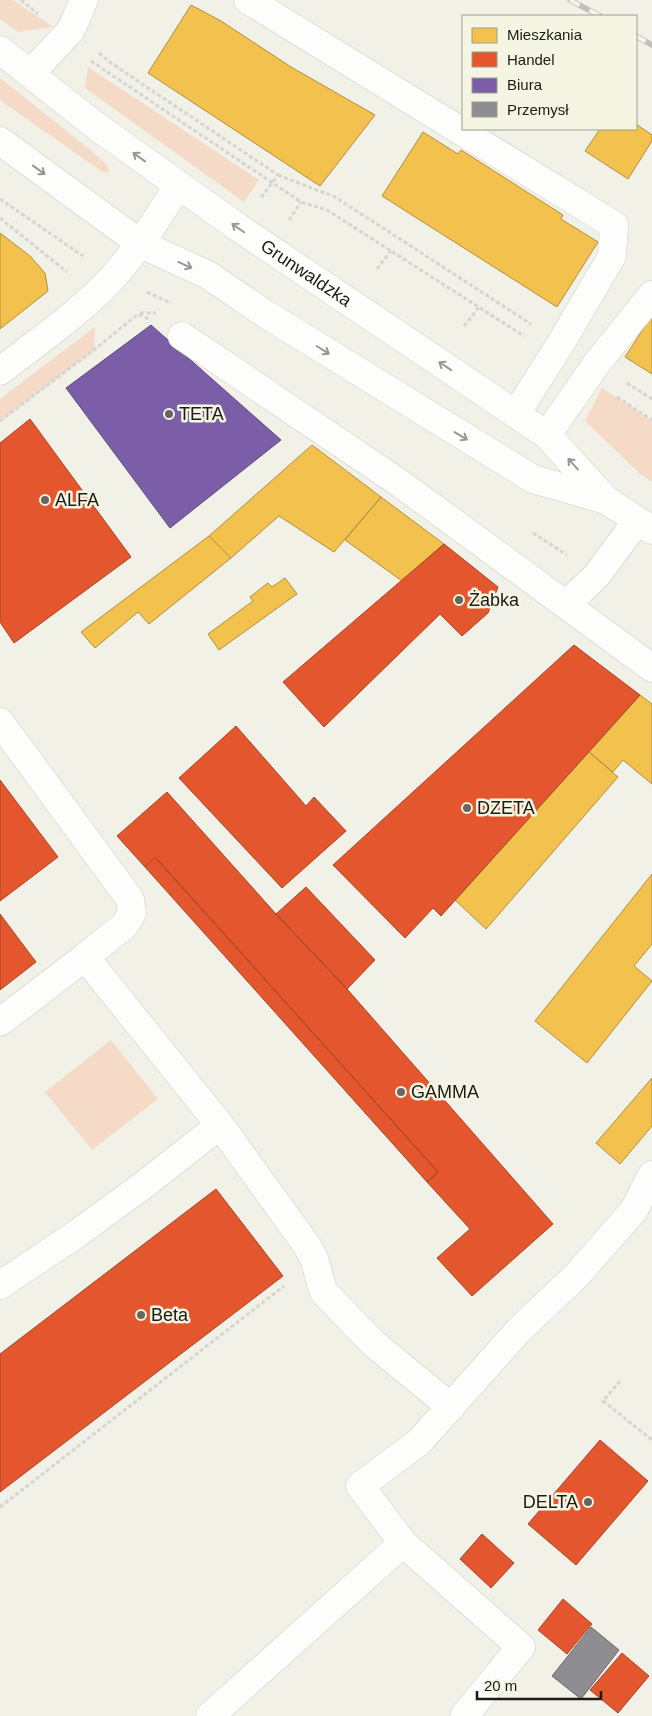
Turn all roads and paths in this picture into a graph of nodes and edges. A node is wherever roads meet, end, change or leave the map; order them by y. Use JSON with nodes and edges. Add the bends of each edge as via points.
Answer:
{"nodes":[{"id":1,"x":21,"y":0,"type":"edge"},
{"id":2,"x":84,"y":0,"type":"edge"},
{"id":3,"x":248,"y":0,"type":"edge"},
{"id":4,"x":67,"y":34,"type":"junction"},
{"id":5,"x":0,"y":50,"type":"edge"},
{"id":6,"x":30,"y":74,"type":"junction"},
{"id":7,"x":0,"y":141,"type":"edge"},
{"id":8,"x":278,"y":175,"type":"junction"},
{"id":9,"x":271,"y":183,"type":"junction"},
{"id":10,"x":178,"y":186,"type":"junction"},
{"id":11,"x":0,"y":218,"type":"edge"},
{"id":12,"x":141,"y":244,"type":"junction"},
{"id":13,"x":391,"y":251,"type":"junction"},
{"id":14,"x":377,"y":269,"type":"dead end"},
{"id":15,"x":74,"y":277,"type":"dead end"},
{"id":16,"x":652,"y":295,"type":"edge"},
{"id":17,"x":478,"y":307,"type":"junction"},
{"id":18,"x":464,"y":326,"type":"dead end"},
{"id":19,"x":182,"y":336,"type":"joint"},
{"id":20,"x":557,"y":349,"type":"junction"},
{"id":21,"x":0,"y":371,"type":"edge"},
{"id":22,"x":592,"y":371,"type":"junction"},
{"id":23,"x":652,"y":399,"type":"edge"},
{"id":24,"x":516,"y":414,"type":"junction"},
{"id":25,"x":652,"y":420,"type":"edge"},
{"id":26,"x":0,"y":421,"type":"edge"},
{"id":27,"x":547,"y":434,"type":"junction"},
{"id":28,"x":606,"y":500,"type":"junction"},
{"id":29,"x":644,"y":526,"type":"edge"},
{"id":30,"x":566,"y":605,"type":"junction"},
{"id":31,"x":652,"y":668,"type":"edge"},
{"id":32,"x":0,"y":722,"type":"edge"},
{"id":33,"x":85,"y":957,"type":"junction"},
{"id":34,"x":0,"y":1022,"type":"edge"},
{"id":35,"x":220,"y":1125,"type":"junction"},
{"id":36,"x":652,"y":1175,"type":"edge"},
{"id":37,"x":0,"y":1285,"type":"edge"},
{"id":38,"x":620,"y":1381,"type":"dead end"},
{"id":39,"x":451,"y":1407,"type":"junction"},
{"id":40,"x":652,"y":1440,"type":"edge"},
{"id":41,"x":403,"y":1543,"type":"junction"},
{"id":42,"x":210,"y":1716,"type":"edge"},
{"id":43,"x":464,"y":1716,"type":"edge"}],
"edges":[{"from":1,"to":4,"type":"path","via":[[53,27]]},
{"from":2,"to":4,"type":"main road"},
{"from":3,"to":20,"type":"main road","via":[[614,225],[612,256]]},
{"from":4,"to":6,"type":"main road"},
{"from":4,"to":8,"type":"path"},
{"from":4,"to":9,"type":"path","via":[[103,70]]},
{"from":5,"to":6,"type":"main road","name":"Grunwaldzka"},
{"from":10,"to":6,"type":"main road","name":"Grunwaldzka","one_way":true},
{"from":7,"to":12,"type":"main road","name":"Grunwaldzka","one_way":true},
{"from":8,"to":9,"type":"path"},
{"from":8,"to":20,"type":"path","via":[[335,197]]},
{"from":9,"to":13,"type":"path","via":[[301,202],[327,210]]},
{"from":10,"to":12,"type":"main road"},
{"from":24,"to":10,"type":"main road","name":"Grunwaldzka","one_way":true},
{"from":11,"to":15,"type":"path"},
{"from":12,"to":21,"type":"main road","via":[[96,294]]},
{"from":12,"to":28,"type":"main road","name":"Grunwaldzka","one_way":true,"via":[[208,275],[533,479]]},
{"from":13,"to":14,"type":"path"},
{"from":13,"to":17,"type":"path"},
{"from":16,"to":22,"type":"main road"},
{"from":17,"to":18,"type":"path"},
{"from":17,"to":20,"type":"path"},
{"from":19,"to":26,"type":"path","via":[[138,314]]},
{"from":19,"to":30,"type":"main road","via":[[401,484]]},
{"from":20,"to":24,"type":"main road"},
{"from":22,"to":23,"type":"path"},
{"from":22,"to":25,"type":"path"},
{"from":22,"to":27,"type":"main road"},
{"from":24,"to":27,"type":"main road","name":"Grunwaldzka"},
{"from":28,"to":27,"type":"main road","name":"Grunwaldzka","one_way":true},
{"from":28,"to":29,"type":"main road","name":"Grunwaldzka"},
{"from":29,"to":30,"type":"main road"},
{"from":30,"to":31,"type":"main road"},
{"from":32,"to":33,"type":"main road","via":[[130,899],[132,913],[124,925]]},
{"from":33,"to":34,"type":"main road"},
{"from":33,"to":35,"type":"main road"},
{"from":35,"to":37,"type":"main road","via":[[75,1236]]},
{"from":35,"to":39,"type":"main road","via":[[308,1247],[323,1292],[373,1343]]},
{"from":36,"to":39,"type":"main road","via":[[634,1210],[577,1275],[519,1330]]},
{"from":38,"to":40,"type":"path","via":[[603,1402]]},
{"from":39,"to":41,"type":"main road","via":[[419,1442],[360,1486]]},
{"from":41,"to":42,"type":"main road"},
{"from":41,"to":43,"type":"main road","via":[[521,1647]]}]}
